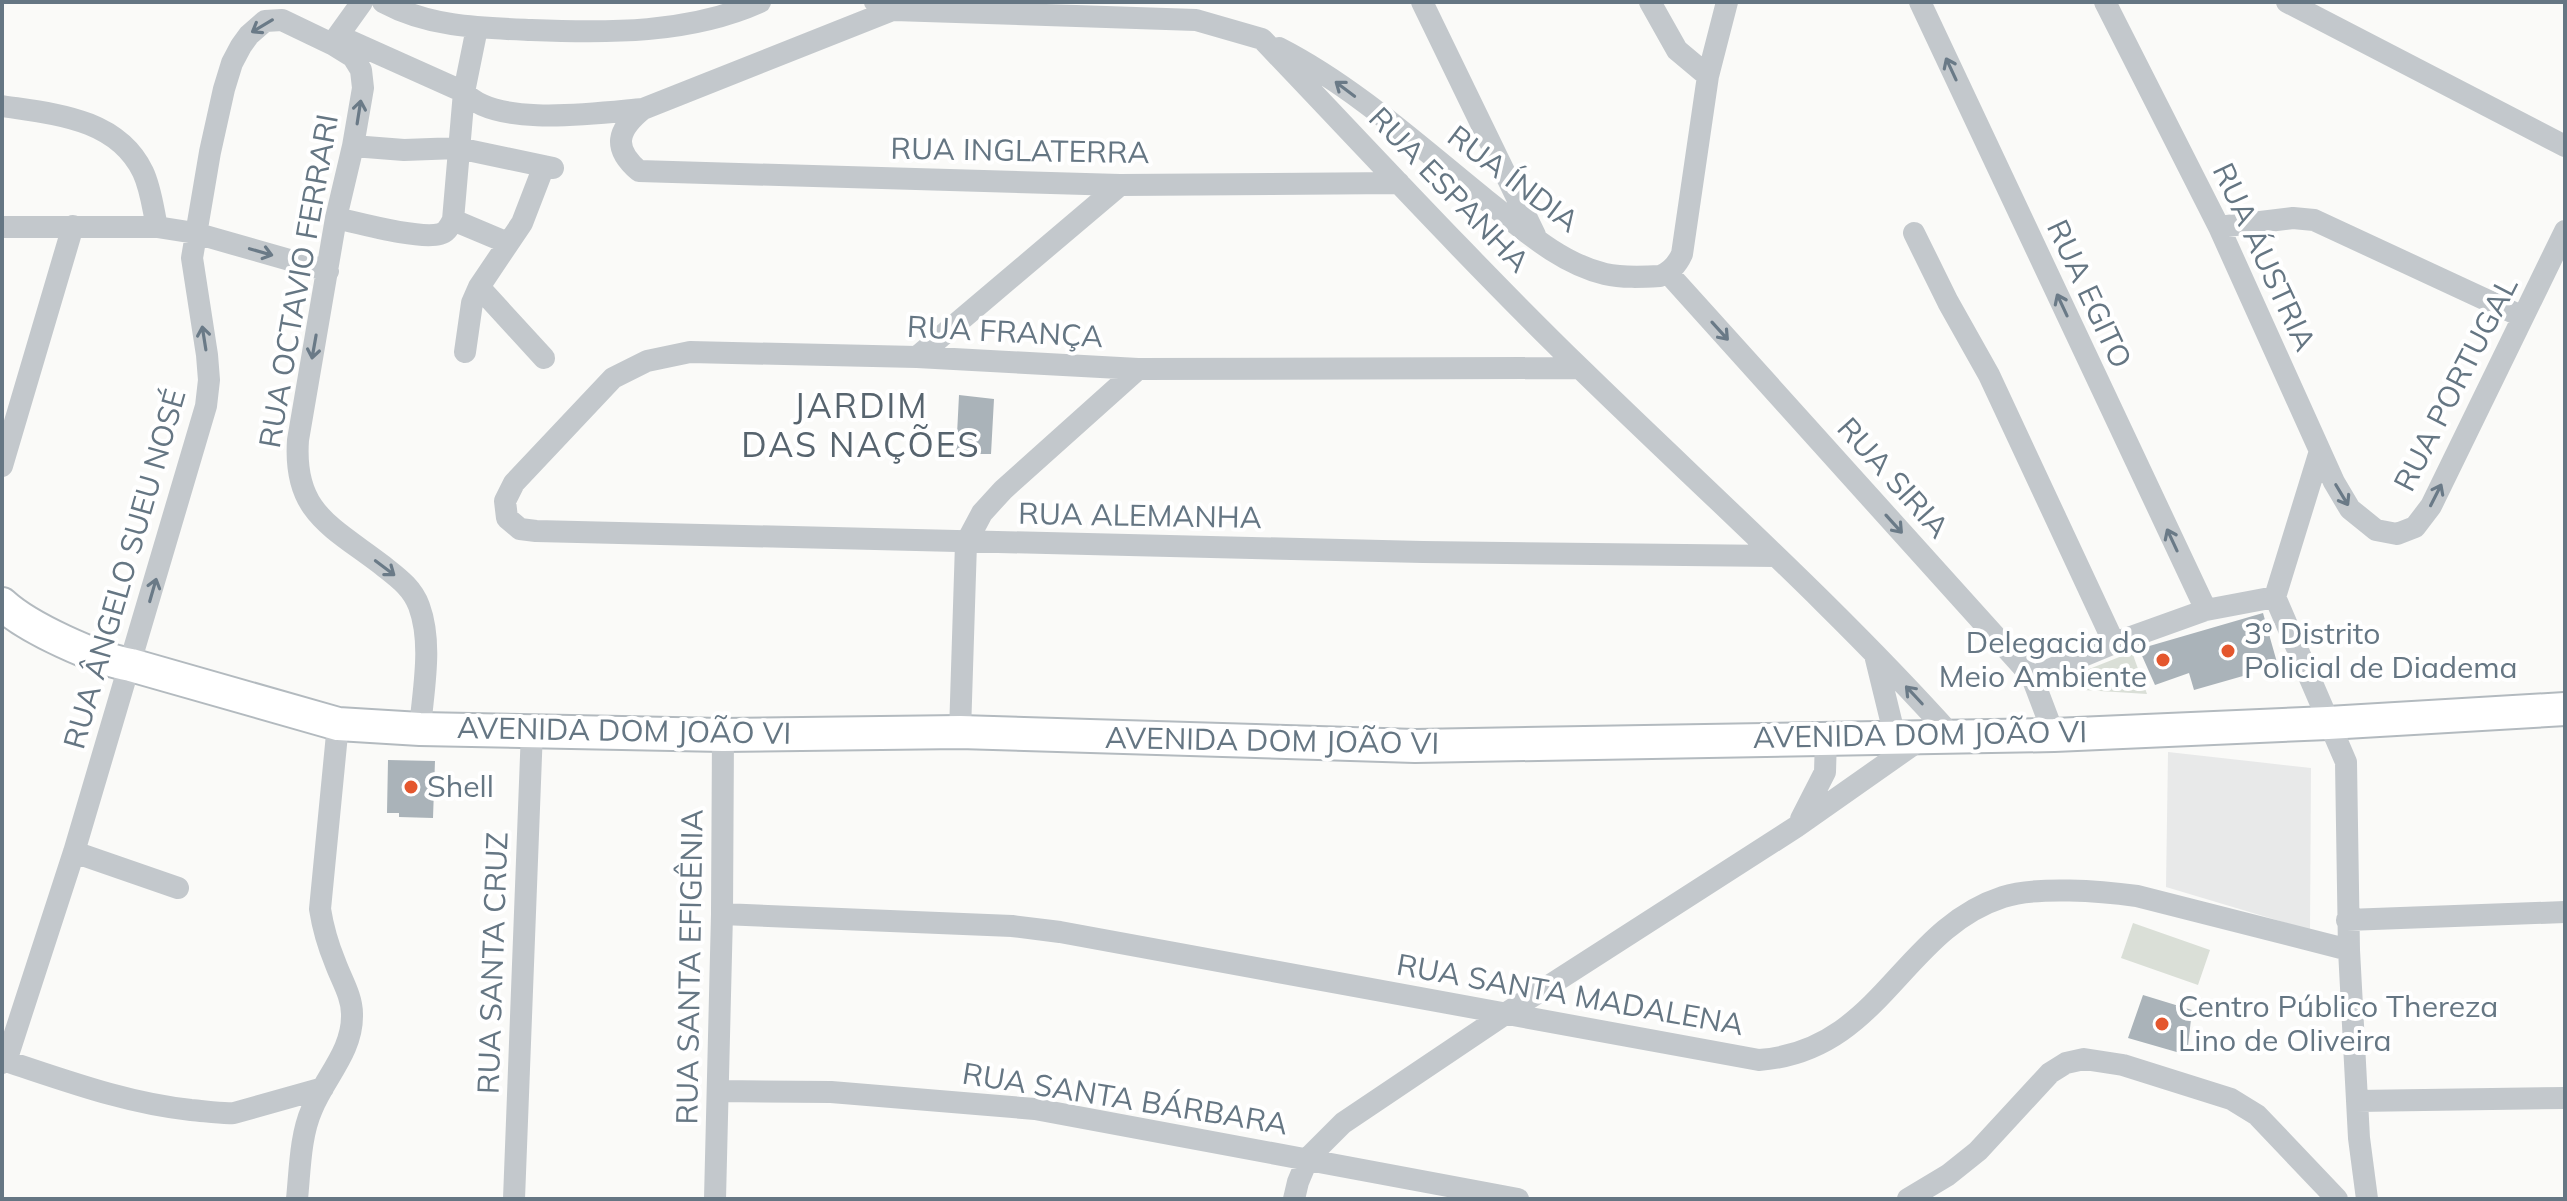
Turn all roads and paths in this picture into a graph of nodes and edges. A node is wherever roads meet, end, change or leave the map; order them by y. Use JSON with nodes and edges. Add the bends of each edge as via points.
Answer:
{"nodes":[{"id":1,"x":362,"y":2,"type":"edge"},
{"id":2,"x":383,"y":2,"type":"edge"},
{"id":3,"x":760,"y":2,"type":"edge"},
{"id":4,"x":1422,"y":2,"type":"edge"},
{"id":5,"x":1650,"y":2,"type":"edge"},
{"id":6,"x":1727,"y":2,"type":"edge"},
{"id":7,"x":1920,"y":2,"type":"edge"},
{"id":8,"x":2105,"y":2,"type":"edge"},
{"id":9,"x":2287,"y":2,"type":"edge"},
{"id":10,"x":892,"y":5,"type":"edge"},
{"id":11,"x":477,"y":28,"type":"junction"},
{"id":12,"x":1262,"y":39,"type":"junction"},
{"id":13,"x":335,"y":40,"type":"junction"},
{"id":14,"x":1708,"y":76,"type":"junction"},
{"id":15,"x":464,"y":92,"type":"junction"},
{"id":16,"x":2,"y":106,"type":"edge"},
{"id":17,"x":643,"y":109,"type":"junction"},
{"id":18,"x":1407,"y":136,"type":"junction"},
{"id":19,"x":353,"y":146,"type":"junction"},
{"id":20,"x":2565,"y":146,"type":"edge"},
{"id":21,"x":458,"y":148,"type":"junction"},
{"id":22,"x":1382,"y":165,"type":"junction"},
{"id":23,"x":1399,"y":183,"type":"junction"},
{"id":24,"x":1120,"y":185,"type":"junction"},
{"id":25,"x":336,"y":218,"type":"junction"},
{"id":26,"x":453,"y":220,"type":"junction"},
{"id":27,"x":73,"y":226,"type":"junction"},
{"id":28,"x":2,"y":227,"type":"edge"},
{"id":29,"x":157,"y":227,"type":"junction"},
{"id":30,"x":2219,"y":227,"type":"junction"},
{"id":31,"x":2565,"y":231,"type":"edge"},
{"id":32,"x":195,"y":233,"type":"junction"},
{"id":33,"x":1914,"y":233,"type":"dead end"},
{"id":34,"x":1538,"y":241,"type":"junction"},
{"id":35,"x":508,"y":243,"type":"junction"},
{"id":36,"x":328,"y":271,"type":"junction"},
{"id":37,"x":1668,"y":273,"type":"junction"},
{"id":38,"x":479,"y":287,"type":"junction"},
{"id":39,"x":2523,"y":317,"type":"junction"},
{"id":40,"x":465,"y":352,"type":"dead end"},
{"id":41,"x":917,"y":357,"type":"junction"},
{"id":42,"x":544,"y":358,"type":"dead end"},
{"id":43,"x":1580,"y":368,"type":"junction"},
{"id":44,"x":1138,"y":369,"type":"junction"},
{"id":45,"x":2320,"y":451,"type":"junction"},
{"id":46,"x":2,"y":466,"type":"edge"},
{"id":47,"x":507,"y":518,"type":"joint"},
{"id":48,"x":2376,"y":530,"type":"joint"},
{"id":49,"x":966,"y":543,"type":"junction"},
{"id":50,"x":1776,"y":556,"type":"junction"},
{"id":51,"x":2275,"y":597,"type":"junction"},
{"id":52,"x":2,"y":604,"type":"edge"},
{"id":53,"x":2206,"y":610,"type":"junction"},
{"id":54,"x":2114,"y":643,"type":"junction"},
{"id":55,"x":1875,"y":655,"type":"junction"},
{"id":56,"x":131,"y":665,"type":"junction"},
{"id":57,"x":2032,"y":677,"type":"junction"},
{"id":58,"x":2565,"y":709,"type":"edge"},
{"id":59,"x":2328,"y":723,"type":"junction"},
{"id":60,"x":338,"y":724,"type":"junction"},
{"id":61,"x":420,"y":729,"type":"junction"},
{"id":62,"x":532,"y":730,"type":"junction"},
{"id":63,"x":960,"y":732,"type":"junction"},
{"id":64,"x":723,"y":735,"type":"junction"},
{"id":65,"x":2054,"y":735,"type":"junction"},
{"id":66,"x":1924,"y":736,"type":"junction"},
{"id":67,"x":1826,"y":737,"type":"junction"},
{"id":68,"x":1825,"y":772,"type":"junction"},
{"id":69,"x":1862,"y":779,"type":"junction"},
{"id":70,"x":1796,"y":827,"type":"junction"},
{"id":71,"x":74,"y":852,"type":"junction"},
{"id":72,"x":178,"y":888,"type":"dead end"},
{"id":73,"x":2565,"y":912,"type":"edge"},
{"id":74,"x":722,"y":914,"type":"junction"},
{"id":75,"x":2347,"y":920,"type":"junction"},
{"id":76,"x":2349,"y":950,"type":"junction"},
{"id":77,"x":1505,"y":1014,"type":"junction"},
{"id":78,"x":4,"y":1062,"type":"edge"},
{"id":79,"x":323,"y":1088,"type":"junction"},
{"id":80,"x":718,"y":1091,"type":"junction"},
{"id":81,"x":2565,"y":1098,"type":"edge"},
{"id":82,"x":2357,"y":1101,"type":"junction"},
{"id":83,"x":1308,"y":1158,"type":"junction"},
{"id":84,"x":297,"y":1199,"type":"edge"},
{"id":85,"x":514,"y":1199,"type":"edge"},
{"id":86,"x":715,"y":1199,"type":"edge"},
{"id":87,"x":1294,"y":1199,"type":"edge"},
{"id":88,"x":1518,"y":1199,"type":"edge"},
{"id":89,"x":1908,"y":1199,"type":"edge"},
{"id":90,"x":2337,"y":1199,"type":"edge"},
{"id":91,"x":2367,"y":1199,"type":"edge"}],
"edges":[{"from":1,"to":13,"type":"street"},
{"from":2,"to":11,"type":"street","via":[[419,17]]},
{"from":3,"to":11,"type":"street","via":[[672,26],[590,32]]},
{"from":4,"to":34,"type":"street"},
{"from":5,"to":14,"type":"street","via":[[1677,50]]},
{"from":6,"to":14,"type":"street"},
{"from":53,"to":7,"type":"street","name":"RUA EGITO","one_way":true},
{"from":8,"to":30,"type":"street","name":"RUA ÁUSTRIA"},
{"from":9,"to":20,"type":"street"},
{"from":10,"to":12,"type":"street","via":[[1196,20]]},
{"from":10,"to":17,"type":"street"},
{"from":11,"to":15,"type":"street"},
{"from":18,"to":12,"type":"street","name":"RUA ÍNDIA","one_way":true,"via":[[1327,76]]},
{"from":12,"to":22,"type":"street","name":"RUA ESPANHA"},
{"from":13,"to":15,"type":"street"},
{"from":19,"to":13,"type":"street","name":"RUA OCTAVIO FERRARI","one_way":true,"via":[[361,70]]},
{"from":13,"to":32,"type":"street","name":"RUA ÂNGELO SUEU NOSÉ","one_way":true,"via":[[274,19],[249,35],[224,89]]},
{"from":14,"to":37,"type":"street","via":[[1685,243]]},
{"from":15,"to":17,"type":"street","via":[[479,105],[519,113]]},
{"from":15,"to":21,"type":"street"},
{"from":16,"to":29,"type":"street","via":[[71,117],[127,149],[144,174]]},
{"from":17,"to":24,"type":"street","name":"RUA INGLATERRA","via":[[622,130],[621,144],[624,156],[639,171]]},
{"from":18,"to":22,"type":"street"},
{"from":18,"to":34,"type":"street","name":"RUA ÍNDIA"},
{"from":19,"to":21,"type":"street"},
{"from":19,"to":25,"type":"street","name":"RUA OCTAVIO FERRARI"},
{"from":21,"to":26,"type":"street"},
{"from":21,"to":35,"type":"street","via":[[548,167]]},
{"from":22,"to":23,"type":"street","name":"RUA ESPANHA"},
{"from":23,"to":24,"type":"street","name":"RUA INGLATERRA"},
{"from":23,"to":43,"type":"street","name":"RUA ESPANHA"},
{"from":24,"to":41,"type":"street"},
{"from":25,"to":26,"type":"street","via":[[436,235],[446,232]]},
{"from":25,"to":36,"type":"street","name":"RUA OCTAVIO FERRARI"},
{"from":26,"to":35,"type":"street"},
{"from":27,"to":28,"type":"street"},
{"from":27,"to":29,"type":"street"},
{"from":27,"to":46,"type":"street"},
{"from":29,"to":32,"type":"street"},
{"from":30,"to":39,"type":"street","via":[[2314,220]]},
{"from":30,"to":45,"type":"street","name":"RUA ÁUSTRIA"},
{"from":31,"to":39,"type":"street","name":"RUA PORTUGAL"},
{"from":32,"to":36,"type":"street","one_way":true},
{"from":56,"to":32,"type":"street","name":"RUA ÂNGELO SUEU NOSÉ","one_way":true,"via":[[206,406],[209,380],[192,258]]},
{"from":33,"to":54,"type":"street","via":[[1989,375]]},
{"from":34,"to":37,"type":"street","name":"RUA ÍNDIA","via":[[1606,275]]},
{"from":35,"to":38,"type":"street"},
{"from":36,"to":61,"type":"street","name":"RUA OCTAVIO FERRARI","one_way":true,"via":[[296,467],[316,512],[402,580],[418,604],[426,646]]},
{"from":37,"to":57,"type":"street","name":"RUA SIRIA","one_way":true},
{"from":38,"to":40,"type":"street"},
{"from":38,"to":42,"type":"street"},
{"from":48,"to":39,"type":"street","name":"RUA PORTUGAL","one_way":true,"via":[[2397,534],[2415,527],[2431,506]]},
{"from":41,"to":44,"type":"street","name":"RUA FRANÇA"},
{"from":41,"to":47,"type":"street","name":"RUA FRANÇA","via":[[690,352],[647,361],[613,378],[514,483],[505,501]]},
{"from":43,"to":44,"type":"street","name":"RUA FRANÇA"},
{"from":43,"to":50,"type":"street","name":"RUA ESPANHA"},
{"from":44,"to":49,"type":"street","via":[[1003,490],[982,513]]},
{"from":45,"to":48,"type":"street","name":"RUA ÁUSTRIA","one_way":true,"via":[[2350,509]]},
{"from":45,"to":51,"type":"street"},
{"from":47,"to":49,"type":"street","name":"RUA ALEMANHA","via":[[520,529],[536,531]]},
{"from":49,"to":50,"type":"street","name":"RUA ALEMANHA"},
{"from":49,"to":63,"type":"street"},
{"from":50,"to":55,"type":"street","name":"RUA ESPANHA"},
{"from":51,"to":53,"type":"street"},
{"from":51,"to":59,"type":"street"},
{"from":52,"to":56,"type":"street","name":"AVENIDA DOM JOÃO VI","via":[[40,629],[112,662]]},
{"from":53,"to":54,"type":"street"},
{"from":54,"to":57,"type":"street"},
{"from":66,"to":55,"type":"street","name":"RUA ESPANHA","one_way":true},
{"from":55,"to":66,"type":"street"},
{"from":56,"to":60,"type":"street","name":"AVENIDA DOM JOÃO VI"},
{"from":56,"to":71,"type":"street","name":"RUA ÂNGELO SUEU NOSÉ"},
{"from":57,"to":65,"type":"street","name":"RUA SIRIA"},
{"from":58,"to":59,"type":"street","name":"AVENIDA DOM JOÃO VI"},
{"from":59,"to":65,"type":"street","name":"AVENIDA DOM JOÃO VI"},
{"from":59,"to":75,"type":"street","via":[[2346,762]]},
{"from":60,"to":61,"type":"street","name":"AVENIDA DOM JOÃO VI"},
{"from":60,"to":79,"type":"street","via":[[320,909],[352,1012],[341,1058]]},
{"from":61,"to":62,"type":"street","name":"AVENIDA DOM JOÃO VI"},
{"from":62,"to":64,"type":"street","name":"AVENIDA DOM JOÃO VI"},
{"from":62,"to":85,"type":"street","name":"RUA SANTA CRUZ"},
{"from":63,"to":64,"type":"street","name":"AVENIDA DOM JOÃO VI"},
{"from":63,"to":67,"type":"street","name":"AVENIDA DOM JOÃO VI","via":[[1415,746]]},
{"from":64,"to":74,"type":"street","name":"RUA SANTA EFIGÊNIA"},
{"from":65,"to":66,"type":"street","name":"AVENIDA DOM JOÃO VI"},
{"from":66,"to":67,"type":"street","name":"AVENIDA DOM JOÃO VI"},
{"from":66,"to":69,"type":"street"},
{"from":67,"to":68,"type":"street"},
{"from":68,"to":69,"type":"street"},
{"from":68,"to":70,"type":"street"},
{"from":69,"to":70,"type":"street"},
{"from":70,"to":77,"type":"street"},
{"from":71,"to":72,"type":"street"},
{"from":71,"to":78,"type":"street","name":"RUA ÂNGELO SUEU NOSÉ"},
{"from":73,"to":75,"type":"street"},
{"from":74,"to":77,"type":"street","name":"RUA SANTA MADALENA","via":[[1060,932]]},
{"from":74,"to":80,"type":"street","name":"RUA SANTA EFIGÊNIA"},
{"from":75,"to":76,"type":"street"},
{"from":76,"to":77,"type":"street","name":"RUA SANTA MADALENA","via":[[2137,896],[2030,893],[2002,897],[1950,926],[1839,1034],[1786,1058],[1759,1060]]},
{"from":76,"to":82,"type":"street"},
{"from":77,"to":83,"type":"street","via":[[1343,1123]]},
{"from":78,"to":79,"type":"street","via":[[123,1099],[219,1113]]},
{"from":79,"to":84,"type":"street","via":[[306,1126]]},
{"from":80,"to":83,"type":"street","name":"RUA SANTA BÁRBARA","via":[[831,1092],[994,1104]]},
{"from":80,"to":86,"type":"street","name":"RUA SANTA EFIGÊNIA"},
{"from":81,"to":82,"type":"street"},
{"from":82,"to":91,"type":"street"},
{"from":83,"to":87,"type":"street"},
{"from":83,"to":88,"type":"street","name":"RUA SANTA BÁRBARA"},
{"from":89,"to":90,"type":"street","via":[[1978,1151],[2050,1073],[2084,1059],[2123,1065],[2231,1099],[2257,1115]]}]}
